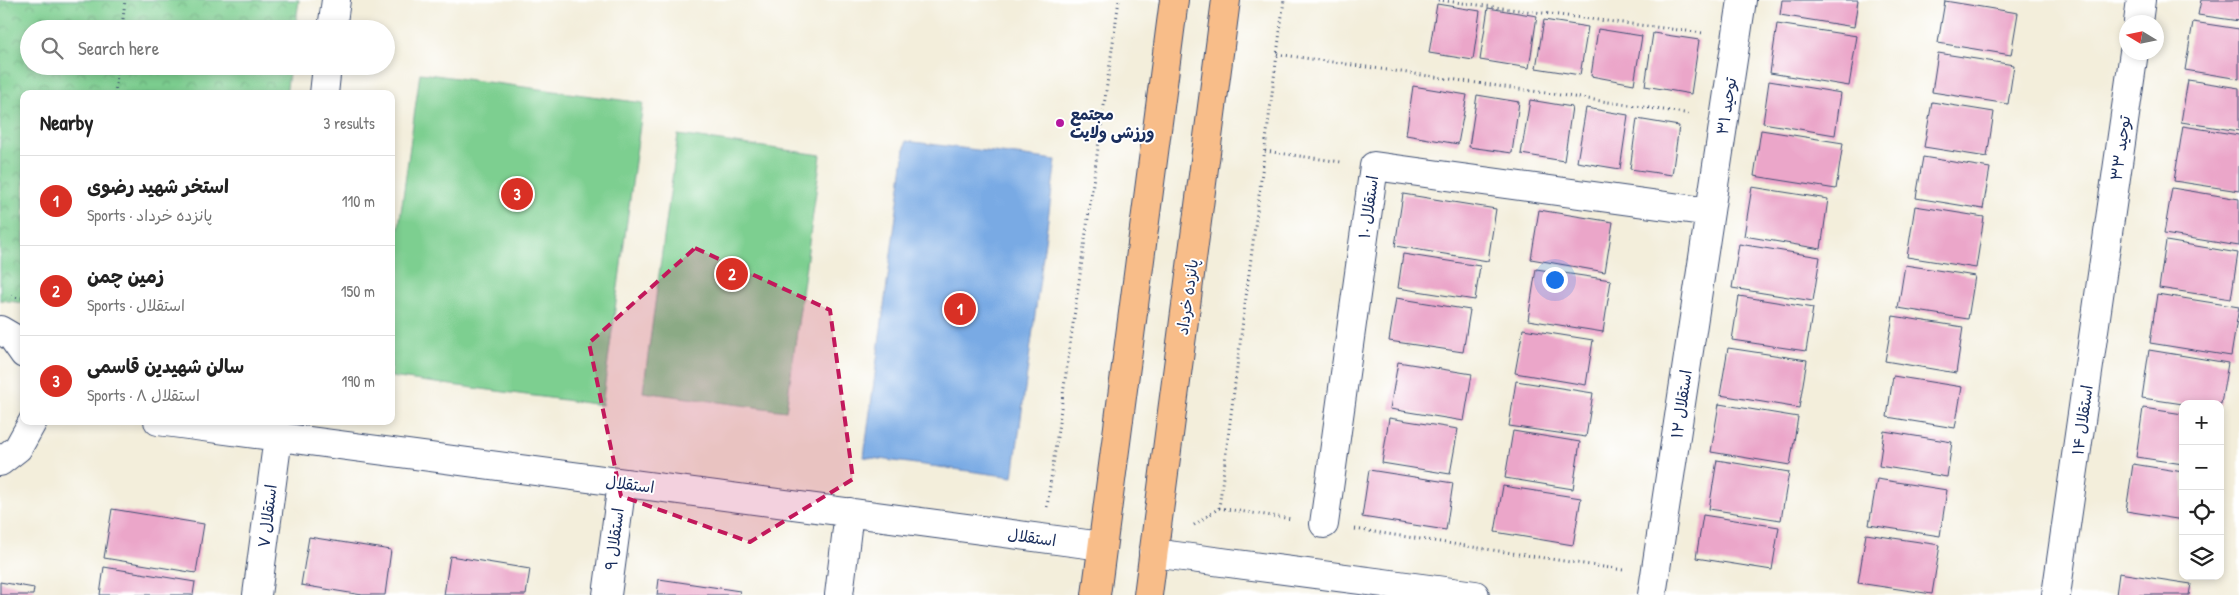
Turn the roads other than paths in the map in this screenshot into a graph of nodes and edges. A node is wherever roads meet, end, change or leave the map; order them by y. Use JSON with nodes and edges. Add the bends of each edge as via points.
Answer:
{"nodes":[{"id":1,"x":336,"y":0,"type":"edge"},
{"id":2,"x":1174,"y":0,"type":"edge"},
{"id":3,"x":1226,"y":0,"type":"edge"},
{"id":4,"x":1742,"y":0,"type":"edge"},
{"id":5,"x":2141,"y":0,"type":"edge"},
{"id":6,"x":2139,"y":15,"type":"edge"},
{"id":7,"x":333,"y":20,"type":"edge"},
{"id":8,"x":2133,"y":60,"type":"edge"},
{"id":9,"x":326,"y":75,"type":"edge"},
{"id":10,"x":324,"y":90,"type":"edge"},
{"id":11,"x":1710,"y":212,"type":"junction"},
{"id":12,"x":2107,"y":244,"type":"joint"},
{"id":13,"x":0,"y":330,"type":"edge"},
{"id":14,"x":20,"y":348,"type":"edge"},
{"id":15,"x":31,"y":425,"type":"edge"},
{"id":16,"x":188,"y":425,"type":"edge"},
{"id":17,"x":278,"y":437,"type":"junction"},
{"id":18,"x":0,"y":462,"type":"edge"},
{"id":19,"x":622,"y":482,"type":"junction"},
{"id":20,"x":849,"y":512,"type":"junction"},
{"id":21,"x":1324,"y":524,"type":"road end"},
{"id":22,"x":1102,"y":546,"type":"junction"},
{"id":23,"x":1153,"y":553,"type":"junction"},
{"id":24,"x":1654,"y":585,"type":"edge"},
{"id":25,"x":257,"y":595,"type":"edge"},
{"id":26,"x":607,"y":595,"type":"edge"},
{"id":27,"x":839,"y":595,"type":"edge"},
{"id":28,"x":1096,"y":595,"type":"edge"},
{"id":29,"x":1148,"y":595,"type":"edge"},
{"id":30,"x":1475,"y":595,"type":"edge"},
{"id":31,"x":2056,"y":595,"type":"edge"}],
"edges":[{"from":1,"to":7,"type":"street"},
{"from":2,"to":22,"type":"main road"},
{"from":3,"to":23,"type":"main road","name":"پانزده خرداد"},
{"from":4,"to":11,"type":"street","name":"توحید ۳۱"},
{"from":5,"to":6,"type":"street"},
{"from":8,"to":12,"type":"street","name":"توحید ۳۳"},
{"from":9,"to":10,"type":"street"},
{"from":11,"to":21,"type":"street","name":"استقلال ۱۰","via":[[1374,166]]},
{"from":11,"to":24,"type":"street","name":"استقلال ۱۲"},
{"from":12,"to":31,"type":"street","name":"استقلال ۱۴"},
{"from":13,"to":14,"type":"street","via":[[12,337]]},
{"from":15,"to":18,"type":"street","via":[[18,448]]},
{"from":16,"to":17,"type":"street","name":"استقلال"},
{"from":17,"to":19,"type":"street","name":"استقلال"},
{"from":17,"to":25,"type":"street","name":"استقلال ۷"},
{"from":19,"to":20,"type":"street","name":"استقلال"},
{"from":19,"to":26,"type":"street","name":"استقلال ۹"},
{"from":20,"to":22,"type":"street","name":"استقلال"},
{"from":20,"to":27,"type":"street"},
{"from":22,"to":28,"type":"main road"},
{"from":23,"to":29,"type":"main road","name":"پانزده خرداد"},
{"from":23,"to":30,"type":"street"}]}
